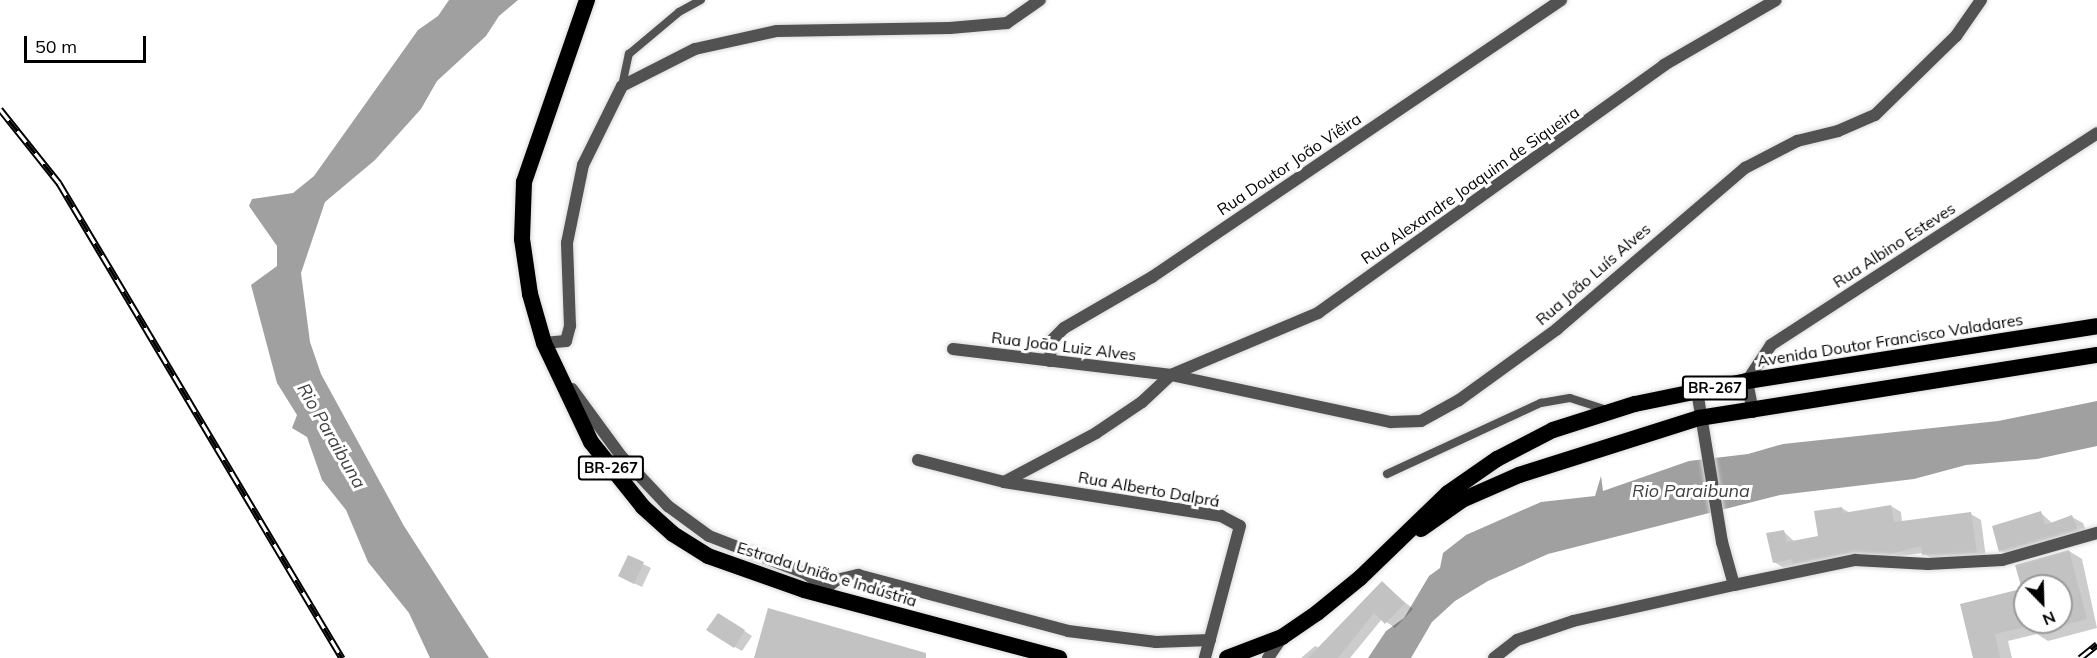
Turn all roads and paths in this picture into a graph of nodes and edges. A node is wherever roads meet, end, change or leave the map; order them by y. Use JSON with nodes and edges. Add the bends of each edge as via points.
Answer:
{"nodes":[{"id":1,"x":587,"y":0,"type":"edge"},
{"id":2,"x":700,"y":0,"type":"edge"},
{"id":3,"x":1040,"y":0,"type":"edge"},
{"id":4,"x":1561,"y":0,"type":"edge"},
{"id":5,"x":1776,"y":0,"type":"edge"},
{"id":6,"x":1981,"y":0,"type":"edge"},
{"id":7,"x":622,"y":86,"type":"junction"},
{"id":8,"x":2097,"y":133,"type":"edge"},
{"id":9,"x":2097,"y":326,"type":"edge"},
{"id":10,"x":544,"y":343,"type":"junction"},
{"id":11,"x":953,"y":348,"type":"dead end"},
{"id":12,"x":2097,"y":355,"type":"edge"},
{"id":13,"x":551,"y":361,"type":"junction"},
{"id":14,"x":1050,"y":361,"type":"junction"},
{"id":15,"x":1172,"y":375,"type":"junction"},
{"id":16,"x":1748,"y":381,"type":"junction"},
{"id":17,"x":1697,"y":391,"type":"junction"},
{"id":18,"x":1611,"y":411,"type":"junction"},
{"id":19,"x":1753,"y":412,"type":"junction"},
{"id":20,"x":1699,"y":418,"type":"junction"},
{"id":21,"x":918,"y":460,"type":"dead end"},
{"id":22,"x":1387,"y":474,"type":"dead end"},
{"id":23,"x":1004,"y":482,"type":"junction"},
{"id":24,"x":2097,"y":533,"type":"edge"},
{"id":25,"x":743,"y":549,"type":"junction"},
{"id":26,"x":1378,"y":559,"type":"junction"},
{"id":27,"x":735,"y":567,"type":"junction"},
{"id":28,"x":1734,"y":585,"type":"junction"},
{"id":29,"x":819,"y":594,"type":"junction"},
{"id":30,"x":1282,"y":638,"type":"junction"},
{"id":31,"x":1210,"y":640,"type":"junction"},
{"id":32,"x":1059,"y":658,"type":"edge"},
{"id":33,"x":1205,"y":658,"type":"edge"},
{"id":34,"x":1227,"y":658,"type":"edge"},
{"id":35,"x":1268,"y":658,"type":"edge"},
{"id":36,"x":1494,"y":658,"type":"edge"}],
"edges":[{"from":1,"to":10,"type":"highway","name":"Estrada União e Indústria","number":"BR-267","via":[[524,182],[522,239],[530,294]]},
{"from":2,"to":7,"type":"lane","via":[[679,12],[629,54]]},
{"from":3,"to":7,"type":"street","via":[[1007,23],[950,28],[777,31],[695,49]]},
{"from":4,"to":14,"type":"street","name":"Rua Doutor João Viêira","via":[[1152,277],[1064,328],[1051,341]]},
{"from":5,"to":15,"type":"street","name":"Rua Alexandre Joaquim de Siqueira","via":[[1664,65],[1318,313]]},
{"from":6,"to":15,"type":"street","name":"Rua João Luís Alves","via":[[1956,36],[1875,115],[1838,131],[1797,141],[1745,168],[1557,329],[1459,400],[1421,421],[1391,422]]},
{"from":7,"to":10,"type":"street","via":[[583,165],[567,243],[570,326],[566,341]]},
{"from":8,"to":16,"type":"street","name":"Rua Albino Esteves","via":[[1771,345]]},
{"from":9,"to":16,"type":"highway","name":"Avenida Doutor Francisco Valadares","number":"BR-267"},
{"from":10,"to":13,"type":"highway","name":"Estrada União e Indústria","number":"BR-267"},
{"from":11,"to":14,"type":"street","name":"Rua Joāo Luiz Alves"},
{"from":12,"to":19,"type":"highway","number":"BR-267"},
{"from":13,"to":25,"type":"street","via":[[651,490],[709,536]]},
{"from":13,"to":27,"type":"highway","name":"Estrada União e Indústria","number":"BR-267","via":[[591,442],[643,507],[673,534]]},
{"from":14,"to":15,"type":"street","name":"Rua Joāo Luiz Alves"},
{"from":15,"to":23,"type":"street","via":[[1142,402],[1096,433]]},
{"from":16,"to":17,"type":"highway","name":"Avenida Doutor Francisco Valadares","number":"BR-267"},
{"from":16,"to":19,"type":"street"},
{"from":17,"to":18,"type":"highway","name":"Avenida Doutor Francisco Valadares","number":"BR-267"},
{"from":17,"to":20,"type":"street"},
{"from":18,"to":22,"type":"lane","via":[[1570,398],[1541,403]]},
{"from":18,"to":26,"type":"highway","name":"Avenida Doutor Francisco Valadares","number":"BR-267","via":[[1553,430],[1497,459],[1448,493]]},
{"from":19,"to":20,"type":"highway","number":"BR-267"},
{"from":20,"to":26,"type":"highway","number":"BR-267","via":[[1519,475],[1462,500]]},
{"from":20,"to":28,"type":"street"},
{"from":21,"to":23,"type":"street","name":"Rua Alberto Dalprá"},
{"from":23,"to":31,"type":"street","name":"Rua Alberto Dalprá","via":[[1221,516],[1240,526]]},
{"from":24,"to":28,"type":"street","via":[[2002,560],[1928,564],[1855,560]]},
{"from":25,"to":27,"type":"street"},
{"from":25,"to":29,"type":"street","via":[[805,573],[816,581]]},
{"from":26,"to":30,"type":"highway","number":"BR-267"},
{"from":27,"to":29,"type":"highway","name":"Estrada União e Indústria","number":"BR-267"},
{"from":28,"to":36,"type":"street","via":[[1574,621],[1517,640]]},
{"from":29,"to":31,"type":"street","via":[[836,580],[858,575],[1068,631],[1156,642]]},
{"from":29,"to":32,"type":"highway","name":"Estrada União e Indústria","number":"BR-267"},
{"from":30,"to":34,"type":"highway","number":"BR-267"},
{"from":30,"to":35,"type":"street"},
{"from":31,"to":33,"type":"street","name":"Rua Alberto Dalprá"}]}
